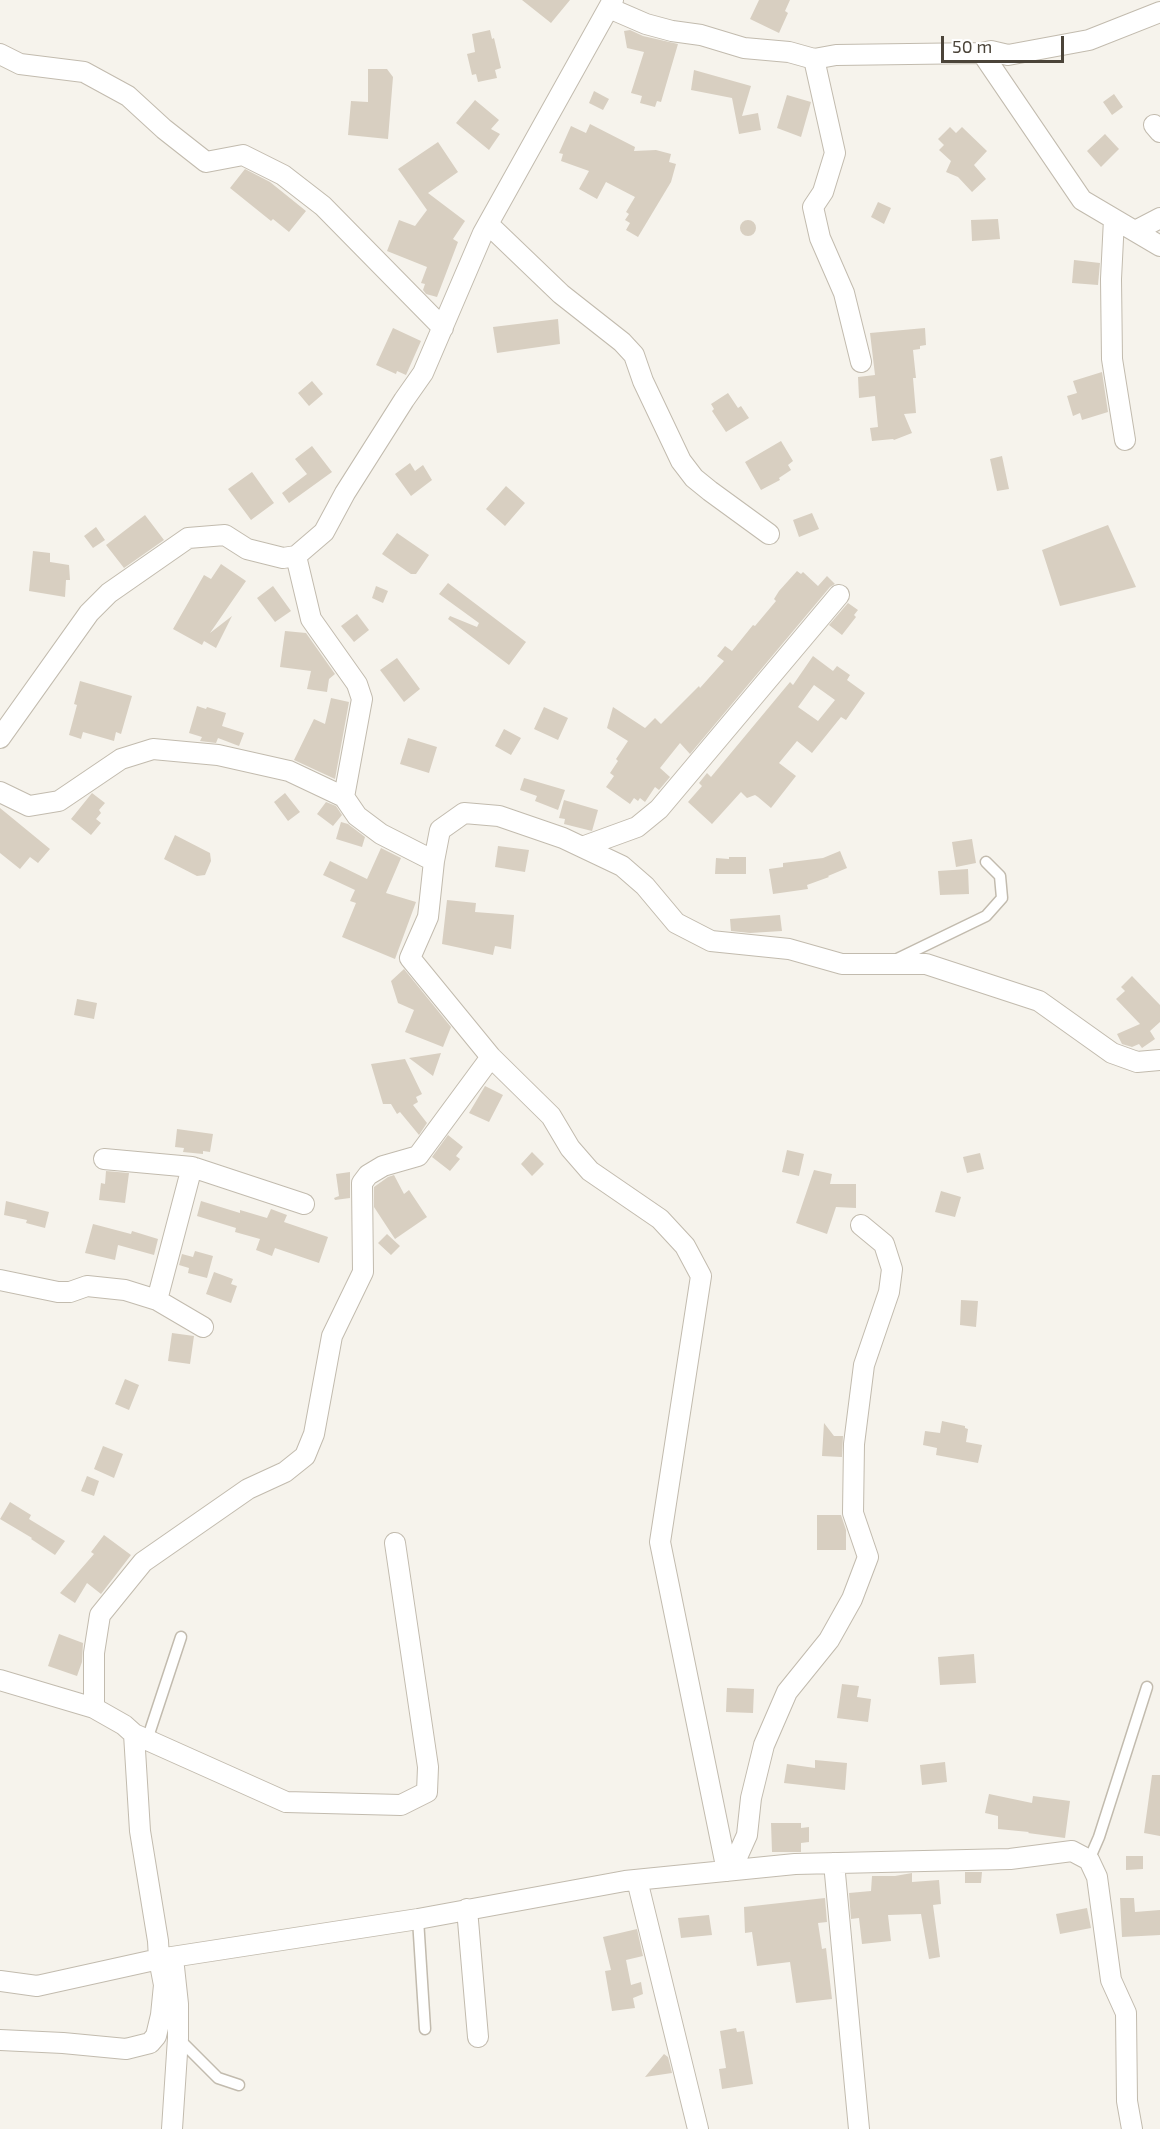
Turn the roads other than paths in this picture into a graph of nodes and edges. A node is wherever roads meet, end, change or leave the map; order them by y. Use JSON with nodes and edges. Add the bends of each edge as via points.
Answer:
{"nodes":[{"id":1,"x":611,"y":4,"type":"edge"},
{"id":2,"x":1160,"y":12,"type":"edge"},
{"id":3,"x":982,"y":53,"type":"junction"},
{"id":4,"x":0,"y":54,"type":"edge"},
{"id":5,"x":814,"y":58,"type":"junction"},
{"id":6,"x":1160,"y":218,"type":"edge"},
{"id":7,"x":1114,"y":219,"type":"junction"},
{"id":8,"x":488,"y":224,"type":"junction"},
{"id":9,"x":1135,"y":231,"type":"junction"},
{"id":10,"x":1160,"y":246,"type":"edge"},
{"id":11,"x":443,"y":328,"type":"junction"},
{"id":12,"x":861,"y":362,"type":"dead end"},
{"id":13,"x":1125,"y":440,"type":"dead end"},
{"id":14,"x":769,"y":534,"type":"dead end"},
{"id":15,"x":296,"y":556,"type":"junction"},
{"id":16,"x":838,"y":596,"type":"dead end"},
{"id":17,"x":0,"y":738,"type":"edge"},
{"id":18,"x":0,"y":792,"type":"edge"},
{"id":19,"x":344,"y":797,"type":"junction"},
{"id":20,"x":582,"y":847,"type":"junction"},
{"id":21,"x":434,"y":861,"type":"junction"},
{"id":22,"x":986,"y":862,"type":"dead end"},
{"id":23,"x":887,"y":963,"type":"junction"},
{"id":24,"x":491,"y":1057,"type":"junction"},
{"id":25,"x":1160,"y":1060,"type":"edge"},
{"id":26,"x":104,"y":1159,"type":"dead end"},
{"id":27,"x":192,"y":1167,"type":"junction"},
{"id":28,"x":304,"y":1204,"type":"dead end"},
{"id":29,"x":861,"y":1225,"type":"dead end"},
{"id":30,"x":0,"y":1280,"type":"edge"},
{"id":31,"x":157,"y":1300,"type":"junction"},
{"id":32,"x":203,"y":1327,"type":"dead end"},
{"id":33,"x":396,"y":1543,"type":"dead end"},
{"id":34,"x":181,"y":1637,"type":"dead end"},
{"id":35,"x":0,"y":1680,"type":"edge"},
{"id":36,"x":1147,"y":1687,"type":"dead end"},
{"id":37,"x":94,"y":1708,"type":"junction"},
{"id":38,"x":140,"y":1737,"type":"junction"},
{"id":39,"x":1089,"y":1860,"type":"junction"},
{"id":40,"x":834,"y":1863,"type":"junction"},
{"id":41,"x":726,"y":1868,"type":"junction"},
{"id":42,"x":637,"y":1880,"type":"junction"},
{"id":43,"x":466,"y":1910,"type":"junction"},
{"id":44,"x":418,"y":1919,"type":"junction"},
{"id":45,"x":166,"y":1958,"type":"junction"},
{"id":46,"x":0,"y":1981,"type":"edge"},
{"id":47,"x":425,"y":2029,"type":"dead end"},
{"id":48,"x":478,"y":2037,"type":"dead end"},
{"id":49,"x":178,"y":2038,"type":"junction"},
{"id":50,"x":0,"y":2040,"type":"edge"},
{"id":51,"x":239,"y":2085,"type":"dead end"},
{"id":52,"x":171,"y":2129,"type":"edge"},
{"id":53,"x":698,"y":2129,"type":"edge"},
{"id":54,"x":859,"y":2129,"type":"edge"},
{"id":55,"x":1132,"y":2129,"type":"edge"}],
"edges":[{"from":1,"to":5,"type":"street","via":[[646,24],[672,31],[744,48]]},
{"from":1,"to":8,"type":"street"},
{"from":2,"to":3,"type":"street","via":[[1089,40],[1008,55]]},
{"from":3,"to":5,"type":"street"},
{"from":3,"to":7,"type":"street","via":[[1082,200]]},
{"from":4,"to":11,"type":"street","via":[[20,64],[84,72],[111,86],[129,96],[206,162],[243,155],[283,175],[323,206]]},
{"from":5,"to":12,"type":"street","via":[[835,153],[823,192],[813,207],[820,238],[844,293]]},
{"from":6,"to":9,"type":"street"},
{"from":7,"to":9,"type":"street"},
{"from":7,"to":13,"type":"street","via":[[1112,359]]},
{"from":8,"to":11,"type":"street"},
{"from":8,"to":14,"type":"street","via":[[561,294],[634,355],[681,461],[694,477]]},
{"from":9,"to":10,"type":"street"},
{"from":11,"to":15,"type":"street","via":[[423,374],[324,532]]},
{"from":15,"to":17,"type":"street","via":[[283,558],[247,549],[225,535],[188,538],[109,593],[89,614]]},
{"from":15,"to":19,"type":"street","via":[[311,619],[357,684],[362,699]]},
{"from":16,"to":20,"type":"street","via":[[659,809],[637,827]]},
{"from":18,"to":19,"type":"street","via":[[29,806],[59,801],[122,759],[153,749],[218,755],[289,771]]},
{"from":19,"to":21,"type":"street","via":[[357,816],[381,834]]},
{"from":20,"to":21,"type":"street","via":[[499,816],[464,813],[440,830]]},
{"from":20,"to":23,"type":"street","via":[[622,866],[645,885],[676,923],[711,941],[789,950],[842,964]]},
{"from":21,"to":24,"type":"street","via":[[428,917],[410,958]]},
{"from":22,"to":23,"type":"lane","via":[[1000,876],[1002,898],[986,916]]},
{"from":23,"to":25,"type":"street","via":[[926,964],[1040,1001],[1112,1053],[1137,1062]]},
{"from":24,"to":37,"type":"street","via":[[417,1156],[383,1166],[362,1183],[363,1272],[332,1335],[314,1434],[305,1456],[285,1472],[248,1489],[143,1562],[100,1616],[94,1653]]},
{"from":24,"to":41,"type":"street","via":[[551,1116],[570,1148],[590,1171],[660,1220],[685,1246],[701,1276],[660,1542]]},
{"from":26,"to":27,"type":"street"},
{"from":27,"to":28,"type":"street"},
{"from":27,"to":31,"type":"street"},
{"from":29,"to":41,"type":"street","via":[[884,1244],[892,1269],[889,1292],[864,1365],[854,1444],[853,1513],[868,1557],[852,1599],[829,1640],[787,1692],[764,1744],[747,1835],[738,1855]]},
{"from":30,"to":31,"type":"street","via":[[58,1292],[87,1286],[125,1290]]},
{"from":31,"to":32,"type":"street"},
{"from":33,"to":38,"type":"street","via":[[428,1767],[427,1792],[401,1805],[286,1802]]},
{"from":34,"to":38,"type":"lane"},
{"from":35,"to":37,"type":"street"},
{"from":36,"to":39,"type":"lane"},
{"from":37,"to":38,"type":"street"},
{"from":38,"to":45,"type":"street","via":[[140,1831],[158,1941]]},
{"from":39,"to":40,"type":"street","via":[[1072,1851],[1010,1859]]},
{"from":39,"to":55,"type":"street","via":[[1096,1877],[1111,1980],[1126,2013],[1127,2101]]},
{"from":40,"to":41,"type":"street"},
{"from":40,"to":54,"type":"street"},
{"from":41,"to":42,"type":"street"},
{"from":42,"to":43,"type":"street"},
{"from":42,"to":53,"type":"street"},
{"from":43,"to":44,"type":"street"},
{"from":43,"to":48,"type":"street"},
{"from":44,"to":45,"type":"street"},
{"from":44,"to":47,"type":"lane"},
{"from":45,"to":46,"type":"street","via":[[36,1986]]},
{"from":45,"to":49,"type":"street","via":[[178,2004]]},
{"from":45,"to":50,"type":"street","via":[[161,2015],[156,2036],[150,2043],[126,2049]]},
{"from":49,"to":51,"type":"lane","via":[[218,2078]]},
{"from":49,"to":52,"type":"street"}]}
